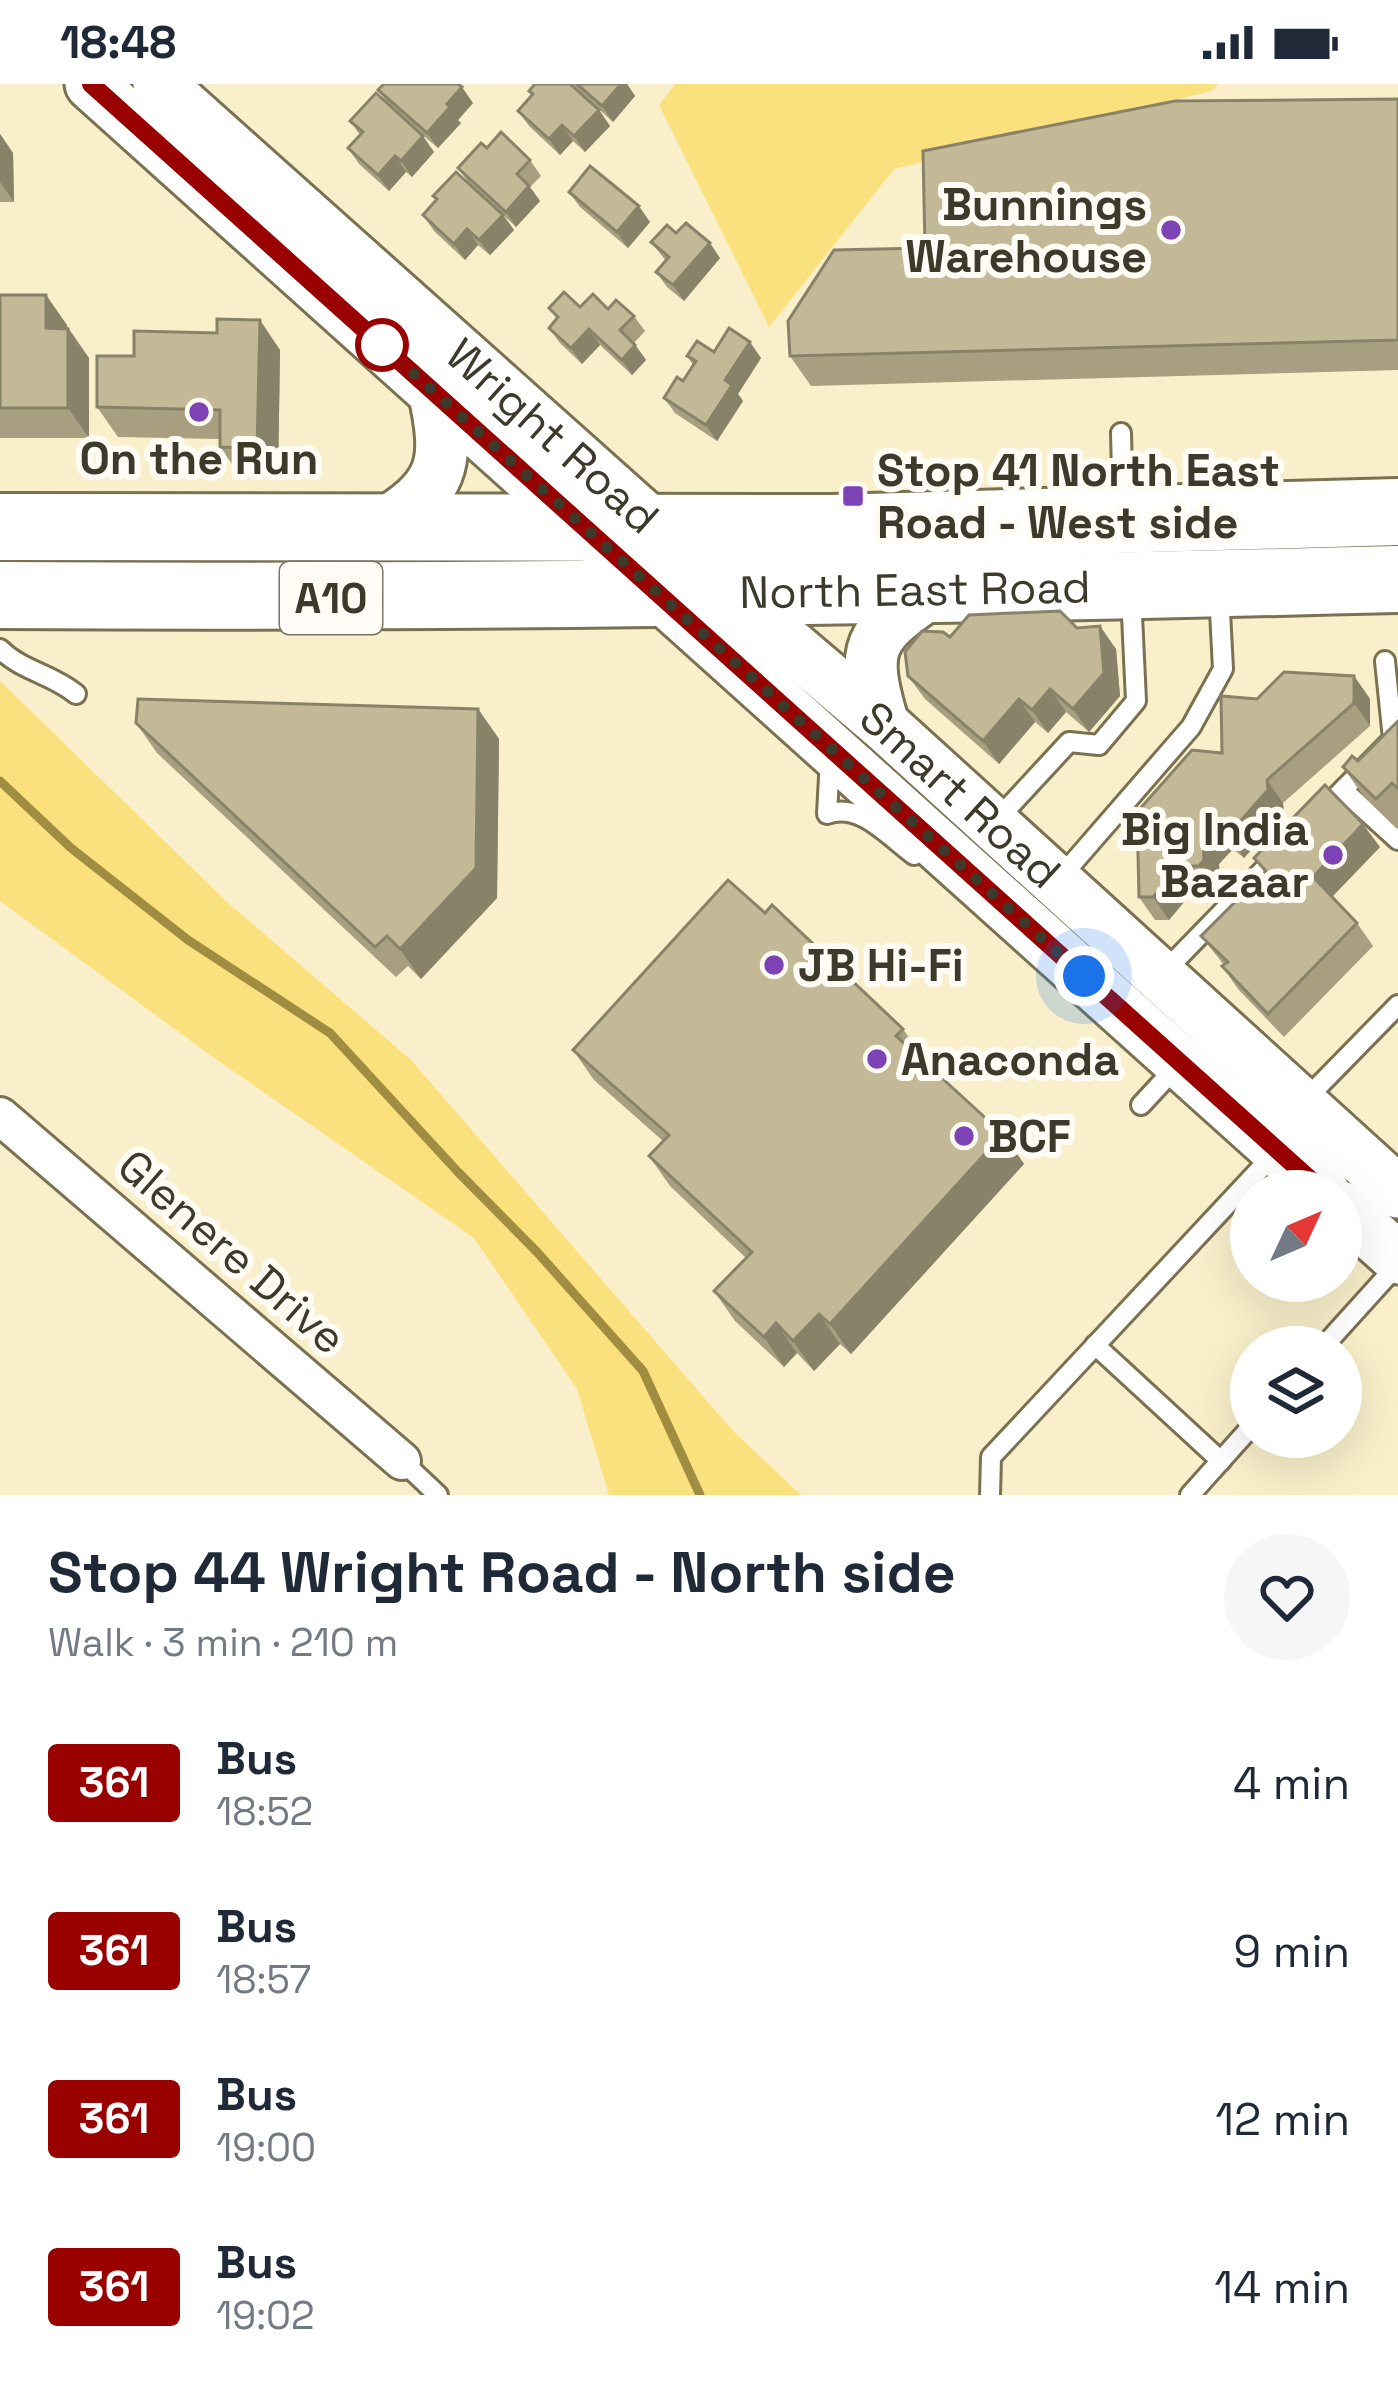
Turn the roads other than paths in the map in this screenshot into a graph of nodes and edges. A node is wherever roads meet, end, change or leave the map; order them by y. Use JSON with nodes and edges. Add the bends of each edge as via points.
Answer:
{"nodes":[{"id":1,"x":91,"y":84,"type":"edge"},
{"id":2,"x":159,"y":84,"type":"edge"},
{"id":3,"x":434,"y":392,"type":"junction"},
{"id":4,"x":1121,"y":433,"type":"dead end"},
{"id":5,"x":1398,"y":512,"type":"edge"},
{"id":6,"x":1124,"y":520,"type":"junction"},
{"id":7,"x":0,"y":527,"type":"edge"},
{"id":8,"x":656,"y":527,"type":"junction"},
{"id":9,"x":378,"y":528,"type":"junction"},
{"id":10,"x":588,"y":529,"type":"junction"},
{"id":11,"x":1398,"y":579,"type":"edge"},
{"id":12,"x":1218,"y":582,"type":"junction"},
{"id":13,"x":1131,"y":583,"type":"junction"},
{"id":14,"x":935,"y":589,"type":"junction"},
{"id":15,"x":663,"y":594,"type":"junction"},
{"id":16,"x":730,"y":594,"type":"junction"},
{"id":17,"x":0,"y":596,"type":"edge"},
{"id":18,"x":0,"y":649,"type":"edge"},
{"id":19,"x":1385,"y":661,"type":"dead end"},
{"id":20,"x":76,"y":694,"type":"dead end"},
{"id":21,"x":884,"y":724,"type":"junction"},
{"id":22,"x":1343,"y":790,"type":"junction"},
{"id":23,"x":1310,"y":823,"type":"edge"},
{"id":24,"x":994,"y":824,"type":"junction"},
{"id":25,"x":1294,"y":839,"type":"edge"},
{"id":26,"x":1398,"y":841,"type":"edge"},
{"id":27,"x":1038,"y":900,"type":"junction"},
{"id":28,"x":1159,"y":976,"type":"junction"},
{"id":29,"x":1398,"y":1005,"type":"edge"},
{"id":30,"x":1196,"y":1044,"type":"junction"},
{"id":31,"x":1141,"y":1105,"type":"dead end"},
{"id":32,"x":0,"y":1116,"type":"edge"},
{"id":33,"x":1283,"y":1128,"type":"junction"},
{"id":34,"x":1310,"y":1170,"type":"edge"},
{"id":35,"x":1398,"y":1192,"type":"edge"},
{"id":36,"x":1362,"y":1227,"type":"edge"},
{"id":37,"x":1398,"y":1262,"type":"edge"},
{"id":38,"x":1342,"y":1326,"type":"edge"},
{"id":39,"x":1095,"y":1345,"type":"junction"},
{"id":40,"x":1230,"y":1450,"type":"edge"},
{"id":41,"x":402,"y":1461,"type":"joint"},
{"id":42,"x":1220,"y":1461,"type":"junction"},
{"id":43,"x":438,"y":1495,"type":"edge"},
{"id":44,"x":990,"y":1495,"type":"edge"},
{"id":45,"x":1190,"y":1495,"type":"edge"}],
"edges":[{"from":1,"to":3,"type":"main road","name":"Wright Road"},
{"from":2,"to":8,"type":"main road","name":"Wright Road"},
{"from":3,"to":9,"type":"main road","via":[[442,437],[436,475],[424,498]]},
{"from":3,"to":10,"type":"main road","name":"Wright Road"},
{"from":4,"to":6,"type":"lane"},
{"from":5,"to":6,"type":"highway","name":"North East Road","number":"A10"},
{"from":6,"to":8,"type":"highway","name":"North East Road","number":"A10"},
{"from":7,"to":9,"type":"highway","name":"North East Road","number":"A10"},
{"from":8,"to":10,"type":"highway","name":"North East Road","number":"A10"},
{"from":8,"to":16,"type":"main road","name":"Wright Road"},
{"from":9,"to":10,"type":"highway","name":"North East Road","number":"A10"},
{"from":10,"to":15,"type":"main road","name":"Wright Road"},
{"from":11,"to":12,"type":"highway","name":"North East Road","number":"A10"},
{"from":12,"to":13,"type":"highway","name":"North East Road","number":"A10"},
{"from":12,"to":27,"type":"lane","via":[[1223,669],[1192,727]]},
{"from":13,"to":14,"type":"highway","name":"North East Road","number":"A10"},
{"from":13,"to":24,"type":"lane","via":[[1136,701],[1099,745],[1069,742]]},
{"from":14,"to":16,"type":"highway","name":"North East Road","number":"A10"},
{"from":14,"to":21,"type":"main road","via":[[874,642],[870,679]]},
{"from":15,"to":16,"type":"highway","name":"North East Road","number":"A10"},
{"from":15,"to":17,"type":"highway","name":"North East Road","number":"A10"},
{"from":15,"to":27,"type":"main road","name":"Smart Road","via":[[831,747]]},
{"from":16,"to":21,"type":"main road","name":"Smart Road"},
{"from":18,"to":20,"type":"lane"},
{"from":19,"to":22,"type":"lane","via":[[1393,739]]},
{"from":21,"to":24,"type":"main road","name":"Smart Road"},
{"from":22,"to":23,"type":"lane"},
{"from":22,"to":26,"type":"lane"},
{"from":24,"to":27,"type":"main road","name":"Smart Road"},
{"from":25,"to":28,"type":"lane"},
{"from":27,"to":28,"type":"main road","name":"Smart Road"},
{"from":27,"to":30,"type":"main road","name":"Smart Road"},
{"from":28,"to":30,"type":"main road","name":"Smart Road"},
{"from":29,"to":33,"type":"lane"},
{"from":30,"to":31,"type":"lane"},
{"from":30,"to":33,"type":"main road","name":"Smart Road"},
{"from":32,"to":41,"type":"street","name":"Glenere Drive"},
{"from":33,"to":34,"type":"main road","name":"Smart Road"},
{"from":33,"to":35,"type":"main road","name":"Smart Road"},
{"from":33,"to":39,"type":"lane"},
{"from":36,"to":37,"type":"main road"},
{"from":37,"to":38,"type":"lane"},
{"from":39,"to":42,"type":"lane"},
{"from":39,"to":44,"type":"lane","via":[[991,1456]]},
{"from":40,"to":42,"type":"lane"},
{"from":41,"to":43,"type":"lane"},
{"from":42,"to":45,"type":"lane"}]}
